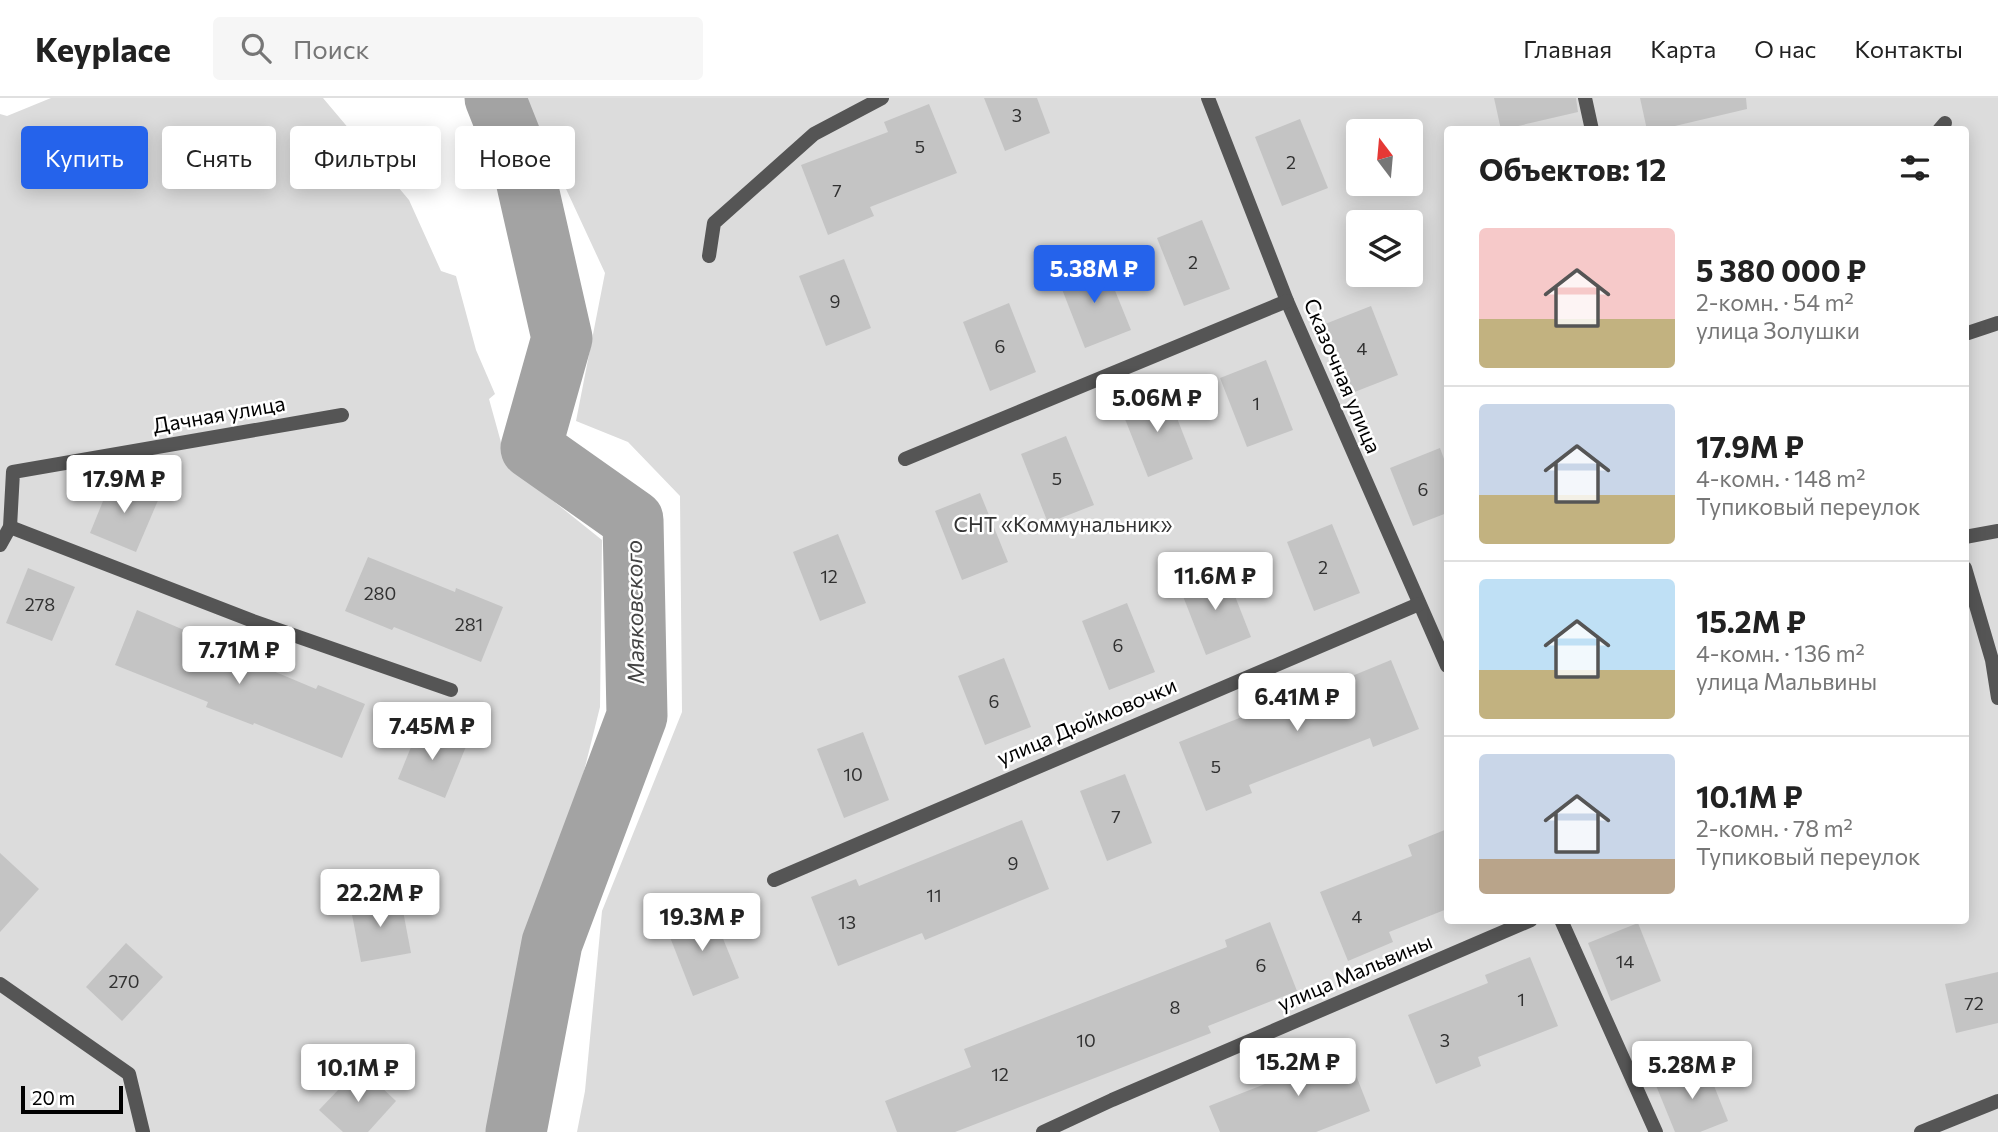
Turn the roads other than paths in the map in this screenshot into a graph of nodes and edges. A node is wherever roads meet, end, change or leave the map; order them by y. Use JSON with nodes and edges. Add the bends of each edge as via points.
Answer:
{"nodes":[{"id":1,"x":882,"y":98,"type":"edge"},
{"id":2,"x":1208,"y":98,"type":"edge"},
{"id":3,"x":1585,"y":98,"type":"edge"},
{"id":4,"x":1591,"y":126,"type":"edge"},
{"id":5,"x":709,"y":256,"type":"dead end"},
{"id":6,"x":1287,"y":301,"type":"junction"},
{"id":7,"x":1998,"y":323,"type":"edge"},
{"id":8,"x":1969,"y":333,"type":"edge"},
{"id":9,"x":342,"y":415,"type":"dead end"},
{"id":10,"x":905,"y":459,"type":"dead end"},
{"id":11,"x":10,"y":527,"type":"junction"},
{"id":12,"x":1998,"y":531,"type":"edge"},
{"id":13,"x":1969,"y":536,"type":"edge"},
{"id":14,"x":0,"y":545,"type":"edge"},
{"id":15,"x":1969,"y":582,"type":"edge"},
{"id":16,"x":1419,"y":604,"type":"junction"},
{"id":17,"x":1444,"y":659,"type":"edge"},
{"id":18,"x":451,"y":690,"type":"dead end"},
{"id":19,"x":1998,"y":698,"type":"edge"},
{"id":20,"x":774,"y":880,"type":"dead end"},
{"id":21,"x":1522,"y":924,"type":"edge"},
{"id":22,"x":1563,"y":924,"type":"edge"},
{"id":23,"x":0,"y":984,"type":"edge"},
{"id":24,"x":1998,"y":1101,"type":"edge"},
{"id":25,"x":143,"y":1132,"type":"edge"},
{"id":26,"x":1043,"y":1132,"type":"edge"},
{"id":27,"x":1656,"y":1132,"type":"edge"},
{"id":28,"x":1921,"y":1132,"type":"edge"}],
"edges":[{"from":1,"to":5,"type":"street","via":[[814,134],[714,223]]},
{"from":2,"to":6,"type":"street","name":"Сказочная улица"},
{"from":3,"to":4,"type":"street"},
{"from":6,"to":10,"type":"street"},
{"from":6,"to":16,"type":"street","name":"Сказочная улица"},
{"from":7,"to":8,"type":"street"},
{"from":9,"to":11,"type":"street","name":"Дачная улица","via":[[13,472]]},
{"from":11,"to":14,"type":"street","name":"Дачная улица"},
{"from":11,"to":18,"type":"street","via":[[253,621]]},
{"from":12,"to":13,"type":"street"},
{"from":15,"to":19,"type":"street"},
{"from":16,"to":17,"type":"street","name":"Сказочная улица"},
{"from":16,"to":20,"type":"street","name":"улица Дюймовочки"},
{"from":21,"to":26,"type":"street","name":"улица Мальвины"},
{"from":22,"to":27,"type":"street"},
{"from":23,"to":25,"type":"street","via":[[129,1074]]},
{"from":24,"to":28,"type":"street"}]}
